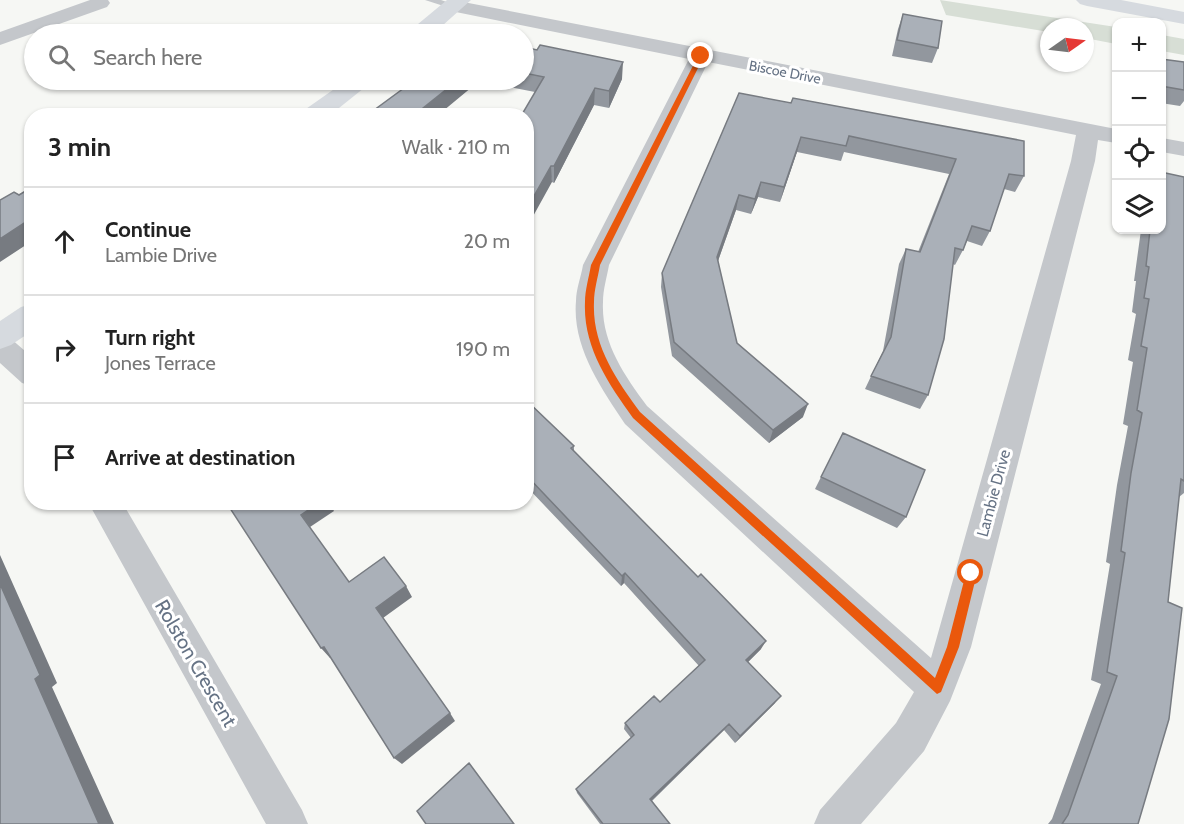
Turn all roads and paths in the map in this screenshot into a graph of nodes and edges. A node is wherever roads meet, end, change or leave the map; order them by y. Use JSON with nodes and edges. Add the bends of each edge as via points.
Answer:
{"nodes":[{"id":1,"x":430,"y":0,"type":"edge"},
{"id":2,"x":1087,"y":0,"type":"edge"},
{"id":3,"x":100,"y":3,"type":"dead end"},
{"id":4,"x":456,"y":3,"type":"edge"},
{"id":5,"x":1184,"y":18,"type":"edge"},
{"id":6,"x":42,"y":24,"type":"edge"},
{"id":7,"x":432,"y":24,"type":"edge"},
{"id":8,"x":24,"y":30,"type":"edge"},
{"id":9,"x":0,"y":39,"type":"edge"},
{"id":10,"x":701,"y":56,"type":"junction"},
{"id":11,"x":348,"y":90,"type":"edge"},
{"id":12,"x":323,"y":108,"type":"edge"},
{"id":13,"x":1102,"y":133,"type":"edge"},
{"id":14,"x":1166,"y":146,"type":"edge"},
{"id":15,"x":1184,"y":149,"type":"edge"},
{"id":16,"x":24,"y":321,"type":"edge"},
{"id":17,"x":0,"y":338,"type":"edge"},
{"id":18,"x":0,"y":346,"type":"edge"},
{"id":19,"x":24,"y":368,"type":"edge"},
{"id":20,"x":109,"y":510,"type":"edge"},
{"id":21,"x":937,"y":688,"type":"junction"},
{"id":22,"x":288,"y":824,"type":"edge"},
{"id":23,"x":834,"y":824,"type":"edge"}],
"edges":[{"from":1,"to":4,"type":"lane"},
{"from":2,"to":5,"type":"street"},
{"from":3,"to":6,"type":"street"},
{"from":4,"to":7,"type":"street"},
{"from":4,"to":10,"type":"street","name":"Biscoe Drive"},
{"from":8,"to":9,"type":"street"},
{"from":10,"to":13,"type":"street","name":"Biscoe Drive"},
{"from":10,"to":21,"type":"street","via":[[596,265],[589,302],[594,344],[609,377],[636,415]]},
{"from":11,"to":12,"type":"street"},
{"from":13,"to":21,"type":"street","name":"Lambie Drive","via":[[1080,173],[953,647]]},
{"from":14,"to":15,"type":"street"},
{"from":16,"to":17,"type":"street"},
{"from":18,"to":19,"type":"street"},
{"from":20,"to":22,"type":"street","name":"Rolston Crescent"},
{"from":21,"to":23,"type":"street","name":"Lambie Drive","via":[[910,737]]}]}
